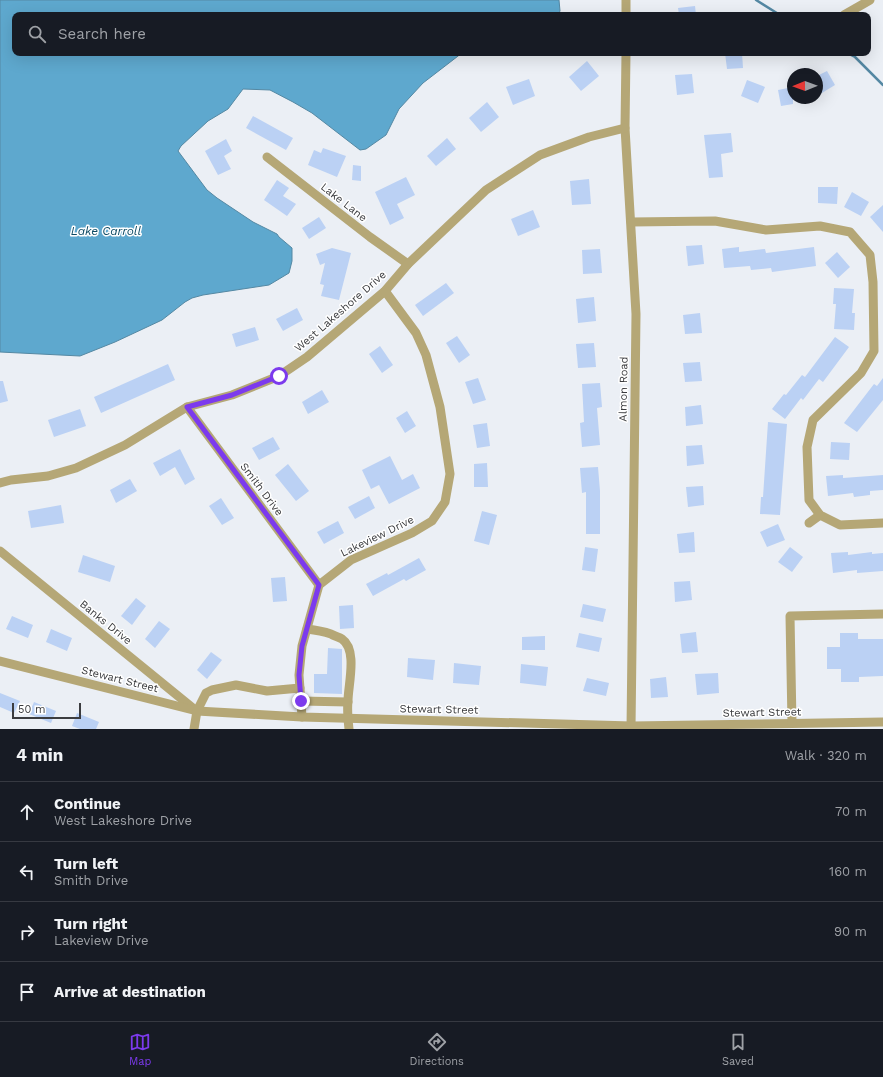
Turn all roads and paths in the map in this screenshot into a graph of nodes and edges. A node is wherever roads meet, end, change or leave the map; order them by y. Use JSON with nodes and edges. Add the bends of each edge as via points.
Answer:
{"nodes":[{"id":1,"x":626,"y":0,"type":"edge"},
{"id":2,"x":870,"y":0,"type":"edge"},
{"id":3,"x":626,"y":12,"type":"edge"},
{"id":4,"x":849,"y":12,"type":"edge"},
{"id":5,"x":626,"y":56,"type":"edge"},
{"id":6,"x":625,"y":128,"type":"junction"},
{"id":7,"x":267,"y":157,"type":"dead end"},
{"id":8,"x":631,"y":222,"type":"junction"},
{"id":9,"x":408,"y":264,"type":"junction"},
{"id":10,"x":385,"y":291,"type":"junction"},
{"id":11,"x":187,"y":407,"type":"junction"},
{"id":12,"x":0,"y":483,"type":"edge"},
{"id":13,"x":820,"y":515,"type":"junction"},
{"id":14,"x":809,"y":523,"type":"dead end"},
{"id":15,"x":883,"y":523,"type":"edge"},
{"id":16,"x":0,"y":551,"type":"edge"},
{"id":17,"x":319,"y":585,"type":"junction"},
{"id":18,"x":883,"y":614,"type":"edge"},
{"id":19,"x":307,"y":629,"type":"junction"},
{"id":20,"x":0,"y":661,"type":"edge"},
{"id":21,"x":300,"y":688,"type":"junction"},
{"id":22,"x":301,"y":701,"type":"junction"},
{"id":23,"x":348,"y":702,"type":"junction"},
{"id":24,"x":197,"y":711,"type":"junction"},
{"id":25,"x":302,"y":717,"type":"junction"},
{"id":26,"x":348,"y":719,"type":"junction"},
{"id":27,"x":883,"y":722,"type":"edge"},
{"id":28,"x":792,"y":723,"type":"junction"},
{"id":29,"x":848,"y":726,"type":"edge"},
{"id":30,"x":632,"y":727,"type":"edge"},
{"id":31,"x":194,"y":729,"type":"edge"},
{"id":32,"x":349,"y":729,"type":"edge"}],
"edges":[{"from":1,"to":3,"type":"street"},
{"from":2,"to":4,"type":"street"},
{"from":5,"to":6,"type":"street","name":"Almon Road"},
{"from":6,"to":8,"type":"street","name":"Almon Road"},
{"from":6,"to":9,"type":"street","name":"West Lakeshore Drive","via":[[589,137],[540,155],[486,190]]},
{"from":7,"to":9,"type":"street","name":"Lake Lane"},
{"from":8,"to":13,"type":"street","via":[[715,221],[766,230],[820,226],[850,232],[870,255],[874,351],[861,373],[813,420],[807,447],[809,500]]},
{"from":8,"to":30,"type":"street","name":"Almon Road","via":[[636,314]]},
{"from":9,"to":10,"type":"street","name":"West Lakeshore Drive"},
{"from":10,"to":11,"type":"street","name":"West Lakeshore Drive","via":[[308,357],[279,376],[232,395]]},
{"from":10,"to":17,"type":"street","name":"Lakeview Drive","via":[[416,333],[426,355],[440,407],[450,474],[445,502],[432,521],[412,533],[351,560]]},
{"from":11,"to":12,"type":"street","name":"West Lakeshore Drive","via":[[125,445],[76,468],[48,476]]},
{"from":11,"to":17,"type":"street","name":"Smith Drive"},
{"from":13,"to":14,"type":"street"},
{"from":13,"to":15,"type":"street","via":[[840,525]]},
{"from":16,"to":24,"type":"street","name":"Banks Drive"},
{"from":17,"to":19,"type":"street"},
{"from":18,"to":28,"type":"street","via":[[790,616]]},
{"from":19,"to":21,"type":"street","via":[[302,646]]},
{"from":19,"to":23,"type":"street","via":[[335,636],[348,646],[351,656]]},
{"from":20,"to":24,"type":"street","name":"Stewart Street"},
{"from":21,"to":22,"type":"street"},
{"from":21,"to":24,"type":"street","via":[[267,691],[236,685],[223,687],[206,693]]},
{"from":22,"to":23,"type":"street"},
{"from":22,"to":25,"type":"street"},
{"from":23,"to":26,"type":"street"},
{"from":24,"to":25,"type":"street","name":"Stewart Street"},
{"from":24,"to":31,"type":"street"},
{"from":25,"to":26,"type":"street","name":"Stewart Street"},
{"from":26,"to":30,"type":"street","name":"Stewart Street"},
{"from":26,"to":32,"type":"street"},
{"from":27,"to":29,"type":"street","name":"Stewart Street"},
{"from":28,"to":29,"type":"street","name":"Stewart Street"},
{"from":28,"to":30,"type":"street","name":"Stewart Street"}]}
